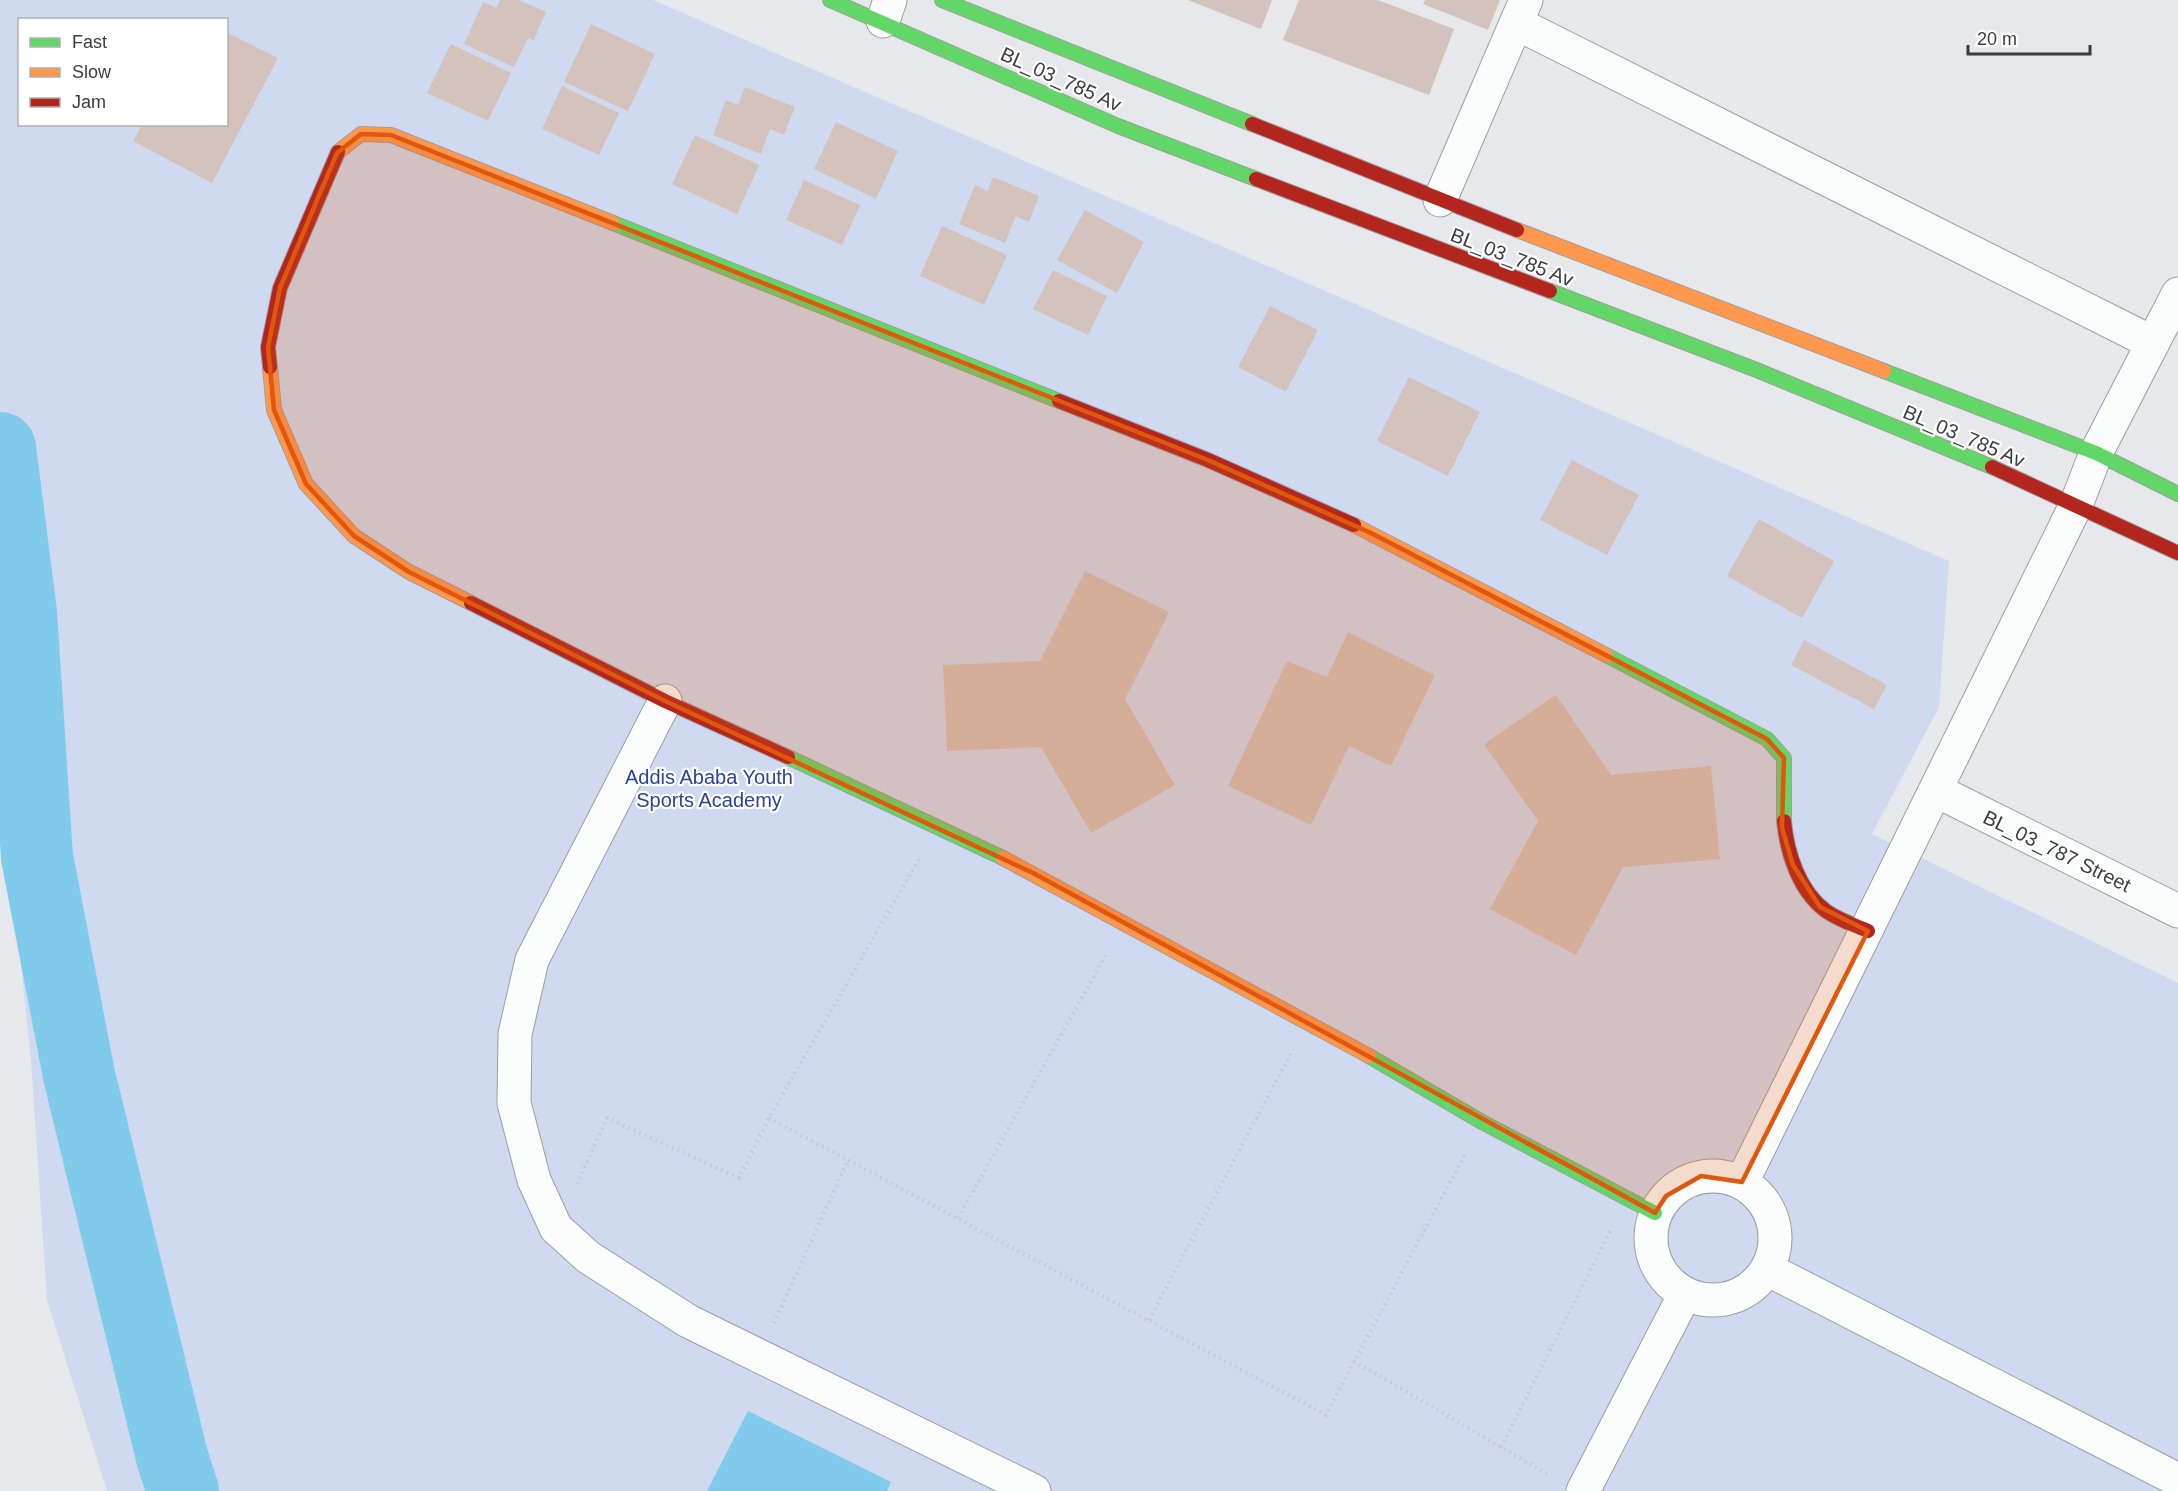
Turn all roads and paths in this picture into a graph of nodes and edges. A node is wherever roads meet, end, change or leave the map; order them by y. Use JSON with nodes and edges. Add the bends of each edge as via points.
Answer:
{"nodes":[{"id":1,"x":830,"y":0,"type":"edge"},
{"id":2,"x":942,"y":0,"type":"edge"},
{"id":3,"x":886,"y":10,"type":"edge"},
{"id":4,"x":1521,"y":11,"type":"edge"},
{"id":5,"x":1440,"y":200,"type":"junction"},
{"id":6,"x":2178,"y":294,"type":"edge"},
{"id":7,"x":2153,"y":343,"type":"junction"},
{"id":8,"x":2096,"y":453,"type":"junction"},
{"id":9,"x":2178,"y":494,"type":"edge"},
{"id":10,"x":2076,"y":505,"type":"junction"},
{"id":11,"x":2178,"y":553,"type":"edge"},
{"id":12,"x":665,"y":701,"type":"junction"},
{"id":13,"x":1937,"y":791,"type":"junction"},
{"id":14,"x":938,"y":826,"type":"junction"},
{"id":15,"x":2178,"y":911,"type":"edge"},
{"id":16,"x":1124,"y":924,"type":"junction"},
{"id":17,"x":1868,"y":931,"type":"junction"},
{"id":18,"x":1307,"y":1022,"type":"junction"},
{"id":19,"x":769,"y":1118,"type":"junction"},
{"id":20,"x":1482,"y":1122,"type":"junction"},
{"id":21,"x":848,"y":1160,"type":"junction"},
{"id":22,"x":1742,"y":1182,"type":"junction"},
{"id":23,"x":1626,"y":1198,"type":"junction"},
{"id":24,"x":1655,"y":1213,"type":"junction"},
{"id":25,"x":957,"y":1218,"type":"junction"},
{"id":26,"x":556,"y":1228,"type":"junction"},
{"id":27,"x":1767,"y":1269,"type":"junction"},
{"id":28,"x":1685,"y":1294,"type":"junction"},
{"id":29,"x":1149,"y":1320,"type":"junction"},
{"id":30,"x":760,"y":1355,"type":"junction"},
{"id":31,"x":1354,"y":1361,"type":"junction"},
{"id":32,"x":1501,"y":1448,"type":"junction"},
{"id":33,"x":2178,"y":1480,"type":"edge"},
{"id":34,"x":1570,"y":1486,"type":"edge"},
{"id":35,"x":1034,"y":1491,"type":"edge"}],
"edges":[{"from":1,"to":3,"type":"street","name":"BL_03_785 Av"},
{"from":2,"to":5,"type":"street","name":"BL_03_785 Av"},
{"from":3,"to":10,"type":"street","name":"BL_03_785 Av","via":[[1119,126],[1755,369]]},
{"from":4,"to":5,"type":"street"},
{"from":4,"to":7,"type":"street"},
{"from":5,"to":8,"type":"street","name":"BL_03_785 Av"},
{"from":6,"to":7,"type":"street"},
{"from":7,"to":8,"type":"street"},
{"from":8,"to":9,"type":"street","name":"BL_03_785 Av"},
{"from":8,"to":10,"type":"street"},
{"from":10,"to":11,"type":"street","name":"BL_03_785 Av"},
{"from":10,"to":13,"type":"street"},
{"from":12,"to":14,"type":"street"},
{"from":12,"to":17,"type":"street","via":[[409,572],[354,536],[306,484],[274,410],[268,347],[280,288],[338,153],[361,134],[391,135],[1208,460],[1371,533],[1767,740],[1784,758],[1782,828],[1793,865],[1820,907]]},
{"from":12,"to":26,"type":"street","via":[[532,960],[515,1034],[514,1104],[534,1180]]},
{"from":13,"to":15,"type":"street","name":"BL_03_787 Street"},
{"from":13,"to":17,"type":"street"},
{"from":14,"to":16,"type":"street"},
{"from":14,"to":19,"type":"path"},
{"from":16,"to":18,"type":"street"},
{"from":16,"to":25,"type":"path"},
{"from":17,"to":22,"type":"street"},
{"from":18,"to":20,"type":"street"},
{"from":18,"to":29,"type":"path"},
{"from":19,"to":21,"type":"path"},
{"from":19,"to":26,"type":"path","via":[[739,1178],[607,1118]]},
{"from":20,"to":23,"type":"street"},
{"from":20,"to":31,"type":"path"},
{"from":21,"to":25,"type":"path"},
{"from":21,"to":30,"type":"path"},
{"from":22,"to":24,"type":"street","via":[[1723,1176],[1701,1176],[1682,1183],[1666,1196]]},
{"from":22,"to":27,"type":"street","via":[[1770,1210],[1776,1231]]},
{"from":23,"to":24,"type":"street"},
{"from":23,"to":32,"type":"path"},
{"from":24,"to":28,"type":"street","via":[[1650,1236],[1653,1259],[1666,1280]]},
{"from":25,"to":29,"type":"path"},
{"from":26,"to":30,"type":"street","via":[[588,1257],[688,1321]]},
{"from":27,"to":28,"type":"street","via":[[1748,1289],[1722,1300],[1703,1300]]},
{"from":27,"to":33,"type":"street"},
{"from":28,"to":34,"type":"street"},
{"from":29,"to":31,"type":"path","via":[[1326,1415]]},
{"from":30,"to":35,"type":"street"},
{"from":31,"to":32,"type":"path"},
{"from":32,"to":34,"type":"path"}]}
